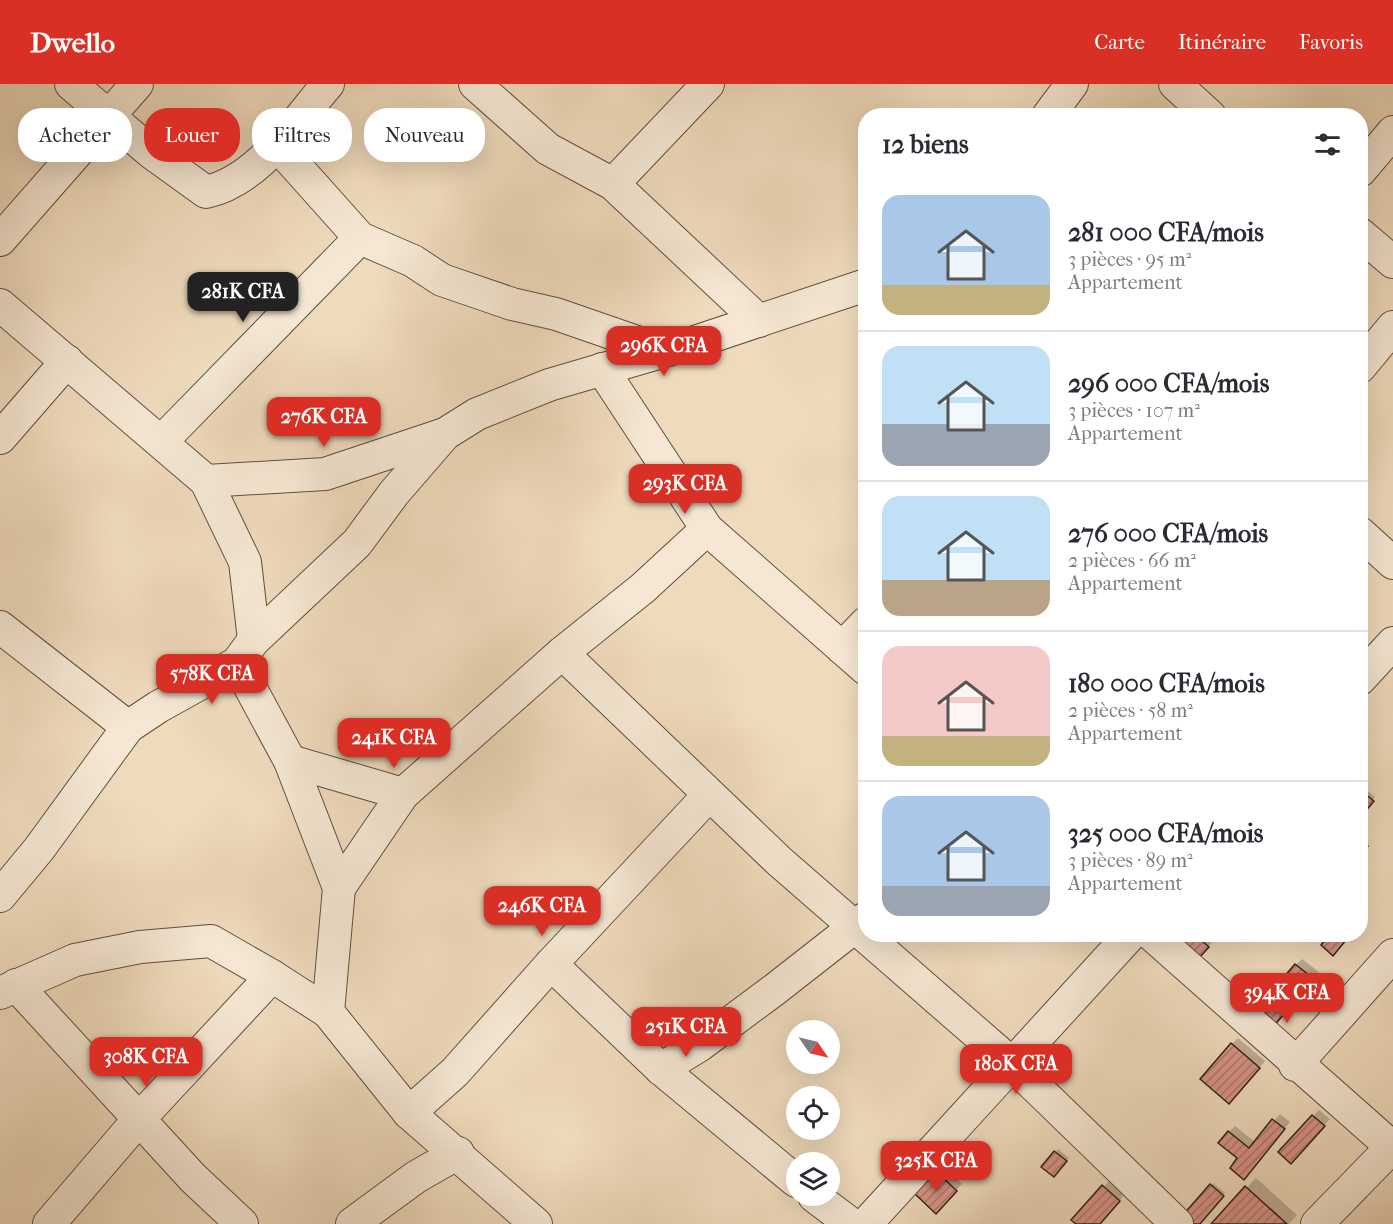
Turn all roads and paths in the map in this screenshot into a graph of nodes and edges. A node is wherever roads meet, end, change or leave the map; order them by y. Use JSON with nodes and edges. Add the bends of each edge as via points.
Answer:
{"nodes":[{"id":1,"x":71,"y":84,"type":"edge"},
{"id":2,"x":137,"y":84,"type":"edge"},
{"id":3,"x":328,"y":84,"type":"edge"},
{"id":4,"x":708,"y":84,"type":"edge"},
{"id":5,"x":1072,"y":84,"type":"edge"},
{"id":6,"x":1174,"y":84,"type":"edge"},
{"id":7,"x":477,"y":85,"type":"edge"},
{"id":8,"x":98,"y":108,"type":"edge"},
{"id":9,"x":117,"y":108,"type":"edge"},
{"id":10,"x":307,"y":108,"type":"edge"},
{"id":11,"x":1054,"y":108,"type":"edge"},
{"id":12,"x":1201,"y":108,"type":"edge"},
{"id":13,"x":1393,"y":132,"type":"edge"},
{"id":14,"x":132,"y":136,"type":"edge"},
{"id":15,"x":70,"y":162,"type":"edge"},
{"id":16,"x":257,"y":162,"type":"edge"},
{"id":17,"x":292,"y":162,"type":"edge"},
{"id":18,"x":1368,"y":162,"type":"edge"},
{"id":19,"x":613,"y":184,"type":"junction"},
{"id":20,"x":360,"y":238,"type":"junction"},
{"id":21,"x":0,"y":240,"type":"edge"},
{"id":22,"x":1368,"y":241,"type":"edge"},
{"id":23,"x":1393,"y":262,"type":"edge"},
{"id":24,"x":858,"y":288,"type":"edge"},
{"id":25,"x":0,"y":305,"type":"edge"},
{"id":26,"x":759,"y":321,"type":"junction"},
{"id":27,"x":1393,"y":327,"type":"edge"},
{"id":28,"x":663,"y":351,"type":"junction"},
{"id":29,"x":1368,"y":357,"type":"edge"},
{"id":30,"x":67,"y":361,"type":"junction"},
{"id":31,"x":602,"y":369,"type":"junction"},
{"id":32,"x":445,"y":434,"type":"junction"},
{"id":33,"x":0,"y":438,"type":"edge"},
{"id":34,"x":161,"y":442,"type":"junction"},
{"id":35,"x":206,"y":481,"type":"junction"},
{"id":36,"x":707,"y":529,"type":"junction"},
{"id":37,"x":1368,"y":540,"type":"edge"},
{"id":38,"x":1393,"y":563,"type":"edge"},
{"id":39,"x":0,"y":627,"type":"edge"},
{"id":40,"x":858,"y":631,"type":"edge"},
{"id":41,"x":1393,"y":643,"type":"edge"},
{"id":42,"x":842,"y":648,"type":"junction"},
{"id":43,"x":246,"y":652,"type":"junction"},
{"id":44,"x":562,"y":653,"type":"junction"},
{"id":45,"x":858,"y":662,"type":"edge"},
{"id":46,"x":1368,"y":670,"type":"edge"},
{"id":47,"x":128,"y":727,"type":"junction"},
{"id":48,"x":290,"y":761,"type":"junction"},
{"id":49,"x":403,"y":794,"type":"junction"},
{"id":50,"x":709,"y":795,"type":"junction"},
{"id":51,"x":339,"y":888,"type":"junction"},
{"id":52,"x":0,"y":896,"type":"edge"},
{"id":53,"x":858,"y":921,"type":"edge"},
{"id":54,"x":858,"y":925,"type":"edge"},
{"id":55,"x":880,"y":942,"type":"edge"},
{"id":56,"x":1124,"y":942,"type":"edge"},
{"id":57,"x":1160,"y":942,"type":"edge"},
{"id":58,"x":1393,"y":955,"type":"edge"},
{"id":59,"x":551,"y":964,"type":"junction"},
{"id":60,"x":272,"y":976,"type":"junction"},
{"id":61,"x":8,"y":989,"type":"edge"},
{"id":62,"x":328,"y":1012,"type":"junction"},
{"id":63,"x":1011,"y":1063,"type":"junction"},
{"id":64,"x":1295,"y":1065,"type":"junction"},
{"id":65,"x":661,"y":1069,"type":"junction"},
{"id":66,"x":409,"y":1113,"type":"junction"},
{"id":67,"x":140,"y":1118,"type":"junction"},
{"id":68,"x":1393,"y":1148,"type":"edge"},
{"id":69,"x":458,"y":1153,"type":"junction"},
{"id":70,"x":786,"y":1173,"type":"edge"},
{"id":71,"x":827,"y":1206,"type":"edge"},
{"id":72,"x":1165,"y":1220,"type":"edge"},
{"id":73,"x":49,"y":1224,"type":"edge"},
{"id":74,"x":242,"y":1224,"type":"edge"},
{"id":75,"x":352,"y":1224,"type":"edge"},
{"id":76,"x":536,"y":1224,"type":"edge"},
{"id":77,"x":850,"y":1224,"type":"edge"},
{"id":78,"x":866,"y":1224,"type":"edge"},
{"id":79,"x":1317,"y":1224,"type":"edge"}],
"edges":[{"from":1,"to":8,"type":"street"},
{"from":2,"to":9,"type":"street"},
{"from":3,"to":10,"type":"street"},
{"from":4,"to":19,"type":"street"},
{"from":5,"to":11,"type":"street"},
{"from":6,"to":12,"type":"street"},
{"from":7,"to":19,"type":"street","via":[[548,149]]},
{"from":13,"to":18,"type":"street"},
{"from":14,"to":16,"type":"street","via":[[206,192],[243,176]]},
{"from":15,"to":21,"type":"street"},
{"from":17,"to":20,"type":"street"},
{"from":19,"to":26,"type":"street"},
{"from":20,"to":28,"type":"street","via":[[413,261],[442,280]]},
{"from":20,"to":34,"type":"street"},
{"from":22,"to":23,"type":"street"},
{"from":24,"to":26,"type":"street"},
{"from":25,"to":30,"type":"street"},
{"from":26,"to":28,"type":"street"},
{"from":27,"to":29,"type":"street"},
{"from":28,"to":31,"type":"street"},
{"from":30,"to":33,"type":"street"},
{"from":30,"to":34,"type":"street"},
{"from":31,"to":32,"type":"street","via":[[477,414]]},
{"from":31,"to":36,"type":"street"},
{"from":32,"to":35,"type":"street","via":[[325,474]]},
{"from":32,"to":43,"type":"street","via":[[357,543]]},
{"from":34,"to":35,"type":"street"},
{"from":35,"to":43,"type":"street","via":[[245,562]]},
{"from":36,"to":42,"type":"street"},
{"from":36,"to":44,"type":"street","via":[[643,588]]},
{"from":37,"to":38,"type":"street"},
{"from":39,"to":47,"type":"street"},
{"from":40,"to":42,"type":"street"},
{"from":41,"to":46,"type":"street"},
{"from":42,"to":45,"type":"street"},
{"from":43,"to":47,"type":"street"},
{"from":43,"to":48,"type":"street"},
{"from":44,"to":49,"type":"street"},
{"from":44,"to":50,"type":"street"},
{"from":47,"to":52,"type":"street"},
{"from":48,"to":49,"type":"street"},
{"from":48,"to":51,"type":"street"},
{"from":49,"to":51,"type":"street"},
{"from":50,"to":53,"type":"street"},
{"from":50,"to":59,"type":"street"},
{"from":51,"to":62,"type":"street"},
{"from":54,"to":65,"type":"street","via":[[700,1045]]},
{"from":55,"to":63,"type":"street"},
{"from":56,"to":63,"type":"street"},
{"from":57,"to":64,"type":"street"},
{"from":58,"to":64,"type":"street"},
{"from":59,"to":65,"type":"street"},
{"from":59,"to":66,"type":"street","via":[[455,1072]]},
{"from":60,"to":61,"type":"street","via":[[211,941],[140,947],[75,960]]},
{"from":60,"to":62,"type":"street"},
{"from":60,"to":67,"type":"street"},
{"from":61,"to":67,"type":"street"},
{"from":62,"to":66,"type":"street"},
{"from":63,"to":72,"type":"street"},
{"from":63,"to":78,"type":"street"},
{"from":64,"to":68,"type":"street"},
{"from":65,"to":70,"type":"street"},
{"from":66,"to":69,"type":"street"},
{"from":67,"to":73,"type":"street"},
{"from":67,"to":74,"type":"street"},
{"from":68,"to":79,"type":"street"},
{"from":69,"to":75,"type":"street","via":[[416,1177]]},
{"from":69,"to":76,"type":"street"},
{"from":71,"to":77,"type":"street"}]}
